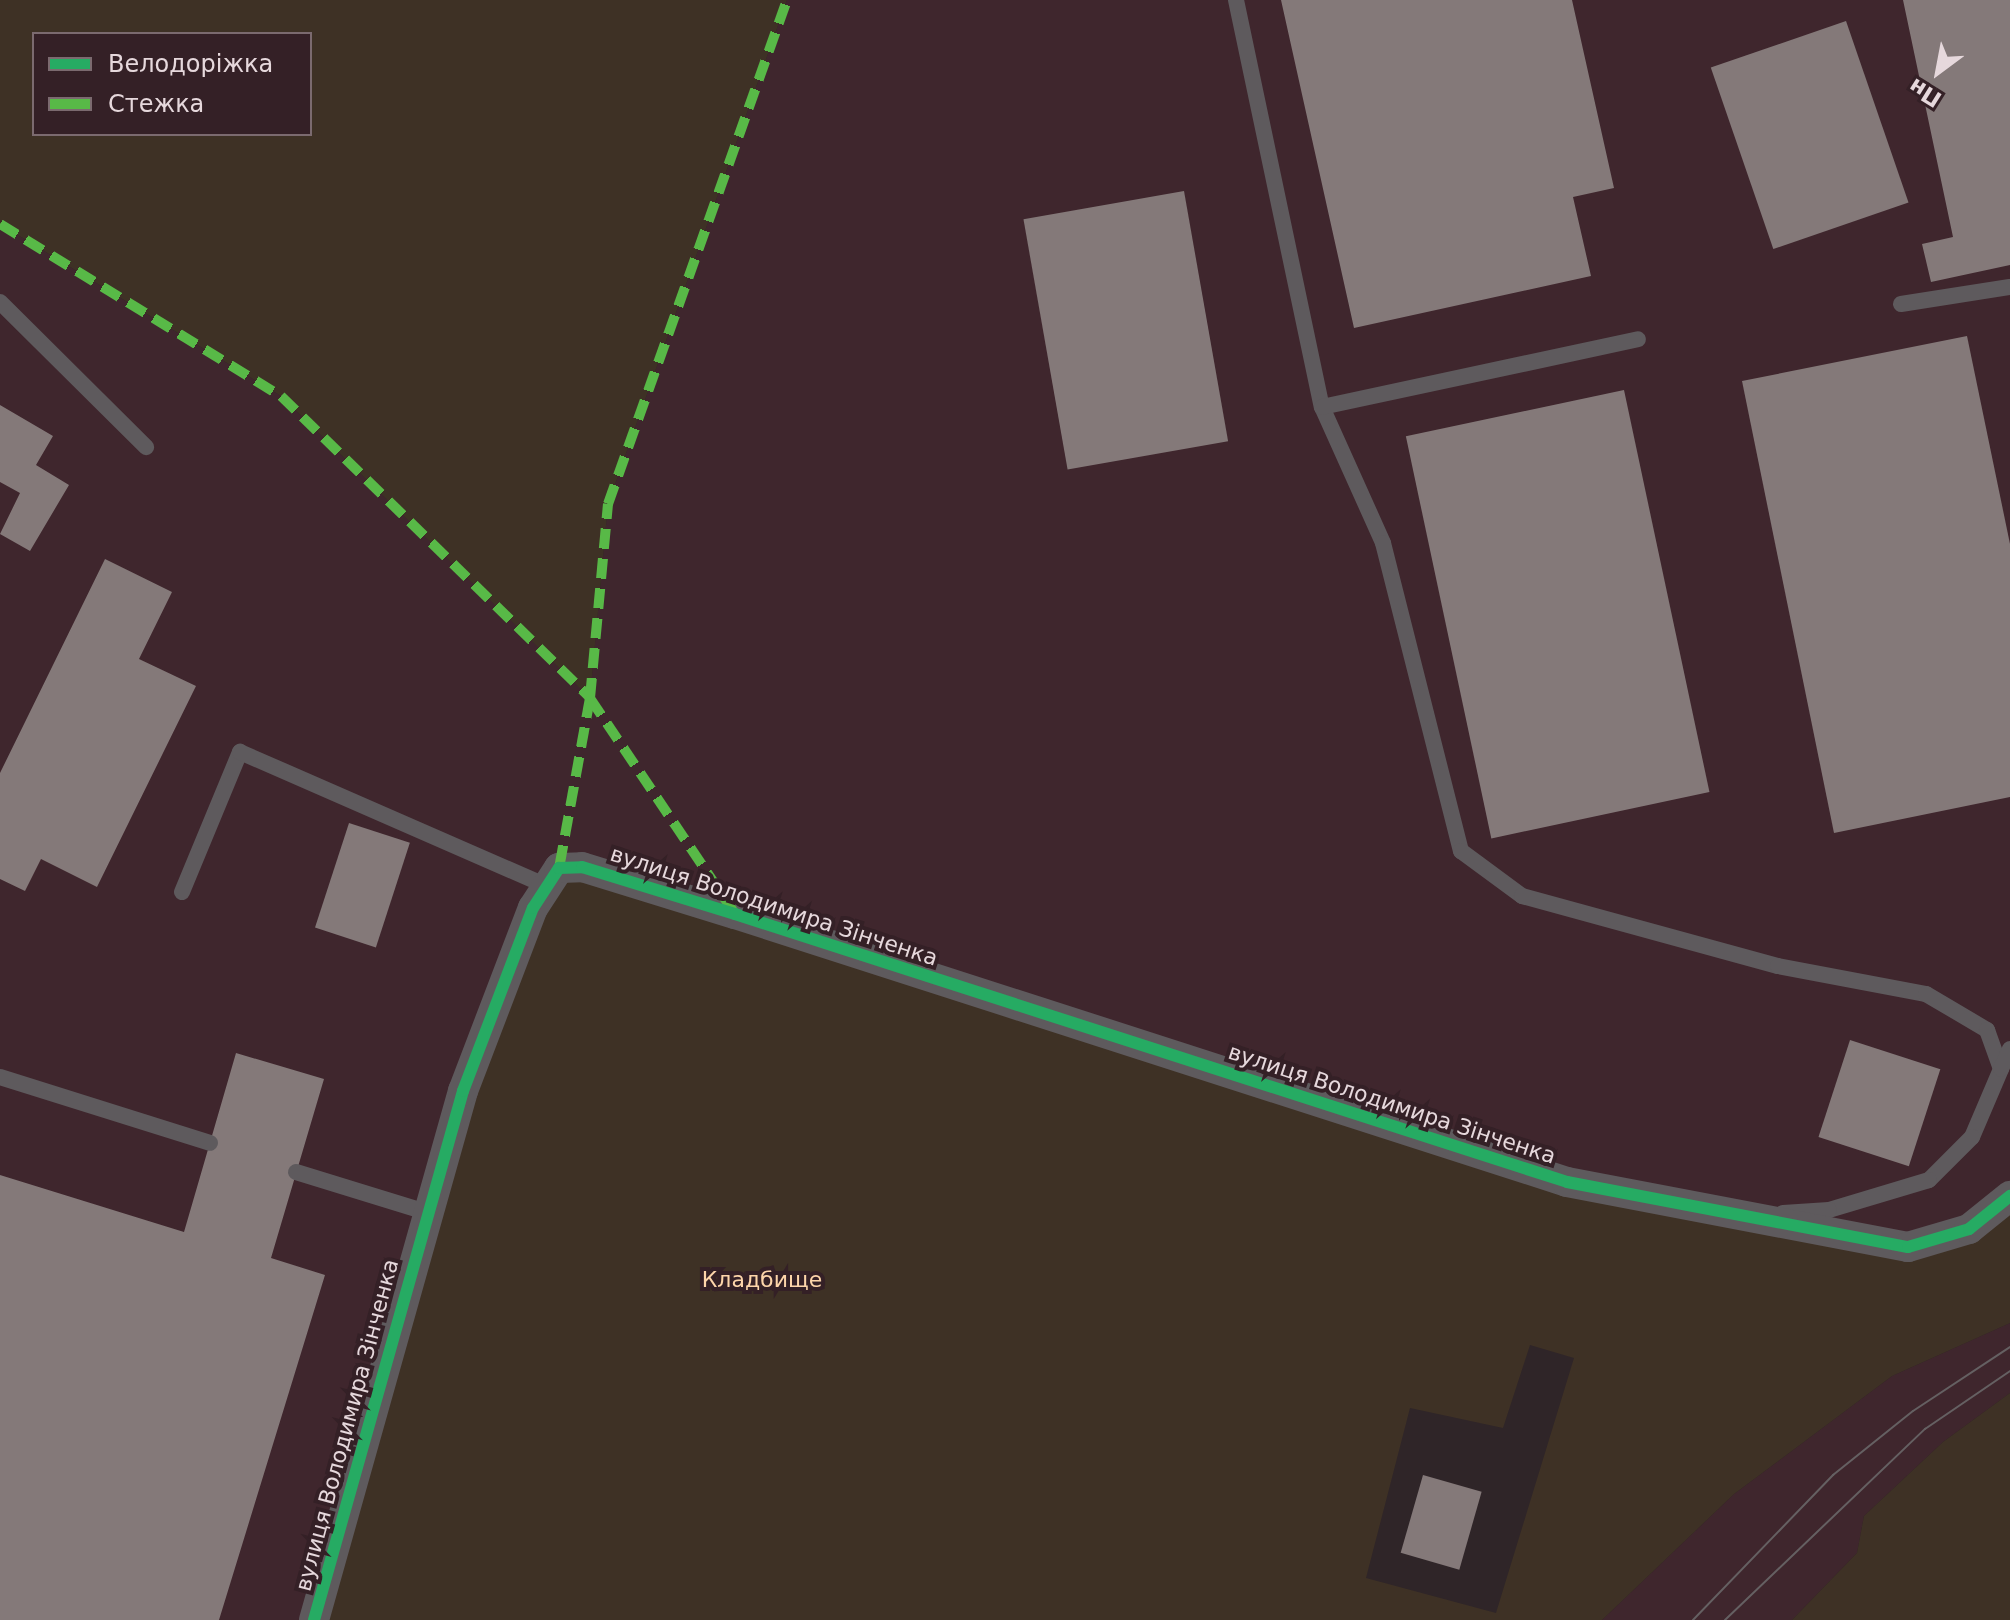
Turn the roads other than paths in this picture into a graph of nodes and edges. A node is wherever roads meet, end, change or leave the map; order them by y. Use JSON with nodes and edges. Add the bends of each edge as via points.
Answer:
{"nodes":[{"id":1,"x":1236,"y":0,"type":"edge"},
{"id":2,"x":2010,"y":287,"type":"edge"},
{"id":3,"x":0,"y":302,"type":"edge"},
{"id":4,"x":1901,"y":304,"type":"dead end"},
{"id":5,"x":1638,"y":339,"type":"dead end"},
{"id":6,"x":1322,"y":407,"type":"junction"},
{"id":7,"x":146,"y":447,"type":"dead end"},
{"id":8,"x":544,"y":885,"type":"junction"},
{"id":9,"x":182,"y":892,"type":"dead end"},
{"id":10,"x":2010,"y":1049,"type":"edge"},
{"id":11,"x":2001,"y":1069,"type":"junction"},
{"id":12,"x":0,"y":1077,"type":"edge"},
{"id":13,"x":210,"y":1143,"type":"dead end"},
{"id":14,"x":296,"y":1172,"type":"dead end"},
{"id":15,"x":2010,"y":1196,"type":"edge"},
{"id":16,"x":426,"y":1212,"type":"junction"},
{"id":17,"x":1737,"y":1216,"type":"junction"},
{"id":18,"x":314,"y":1620,"type":"edge"}],
"edges":[{"from":1,"to":6,"type":"lane"},
{"from":2,"to":4,"type":"lane"},
{"from":3,"to":7,"type":"lane"},
{"from":5,"to":6,"type":"lane"},
{"from":6,"to":11,"type":"lane","via":[[1383,543],[1461,851],[1522,896],[1778,966],[1926,994],[1987,1030]]},
{"from":8,"to":9,"type":"lane","via":[[240,752]]},
{"from":8,"to":16,"type":"street","name":"вулиця Володимира Зінченка","via":[[463,1091]]},
{"from":8,"to":17,"type":"street","name":"вулиця Володимира Зінченка","via":[[559,868],[582,867],[1567,1182]]},
{"from":10,"to":11,"type":"lane"},
{"from":11,"to":17,"type":"lane","via":[[1972,1137],[1929,1180],[1829,1210]]},
{"from":12,"to":13,"type":"lane"},
{"from":14,"to":16,"type":"lane"},
{"from":15,"to":17,"type":"street","name":"вулиця Володимира Зінченка","via":[[1969,1229],[1908,1247]]},
{"from":16,"to":18,"type":"street","name":"вулиця Володимира Зінченка"}]}
